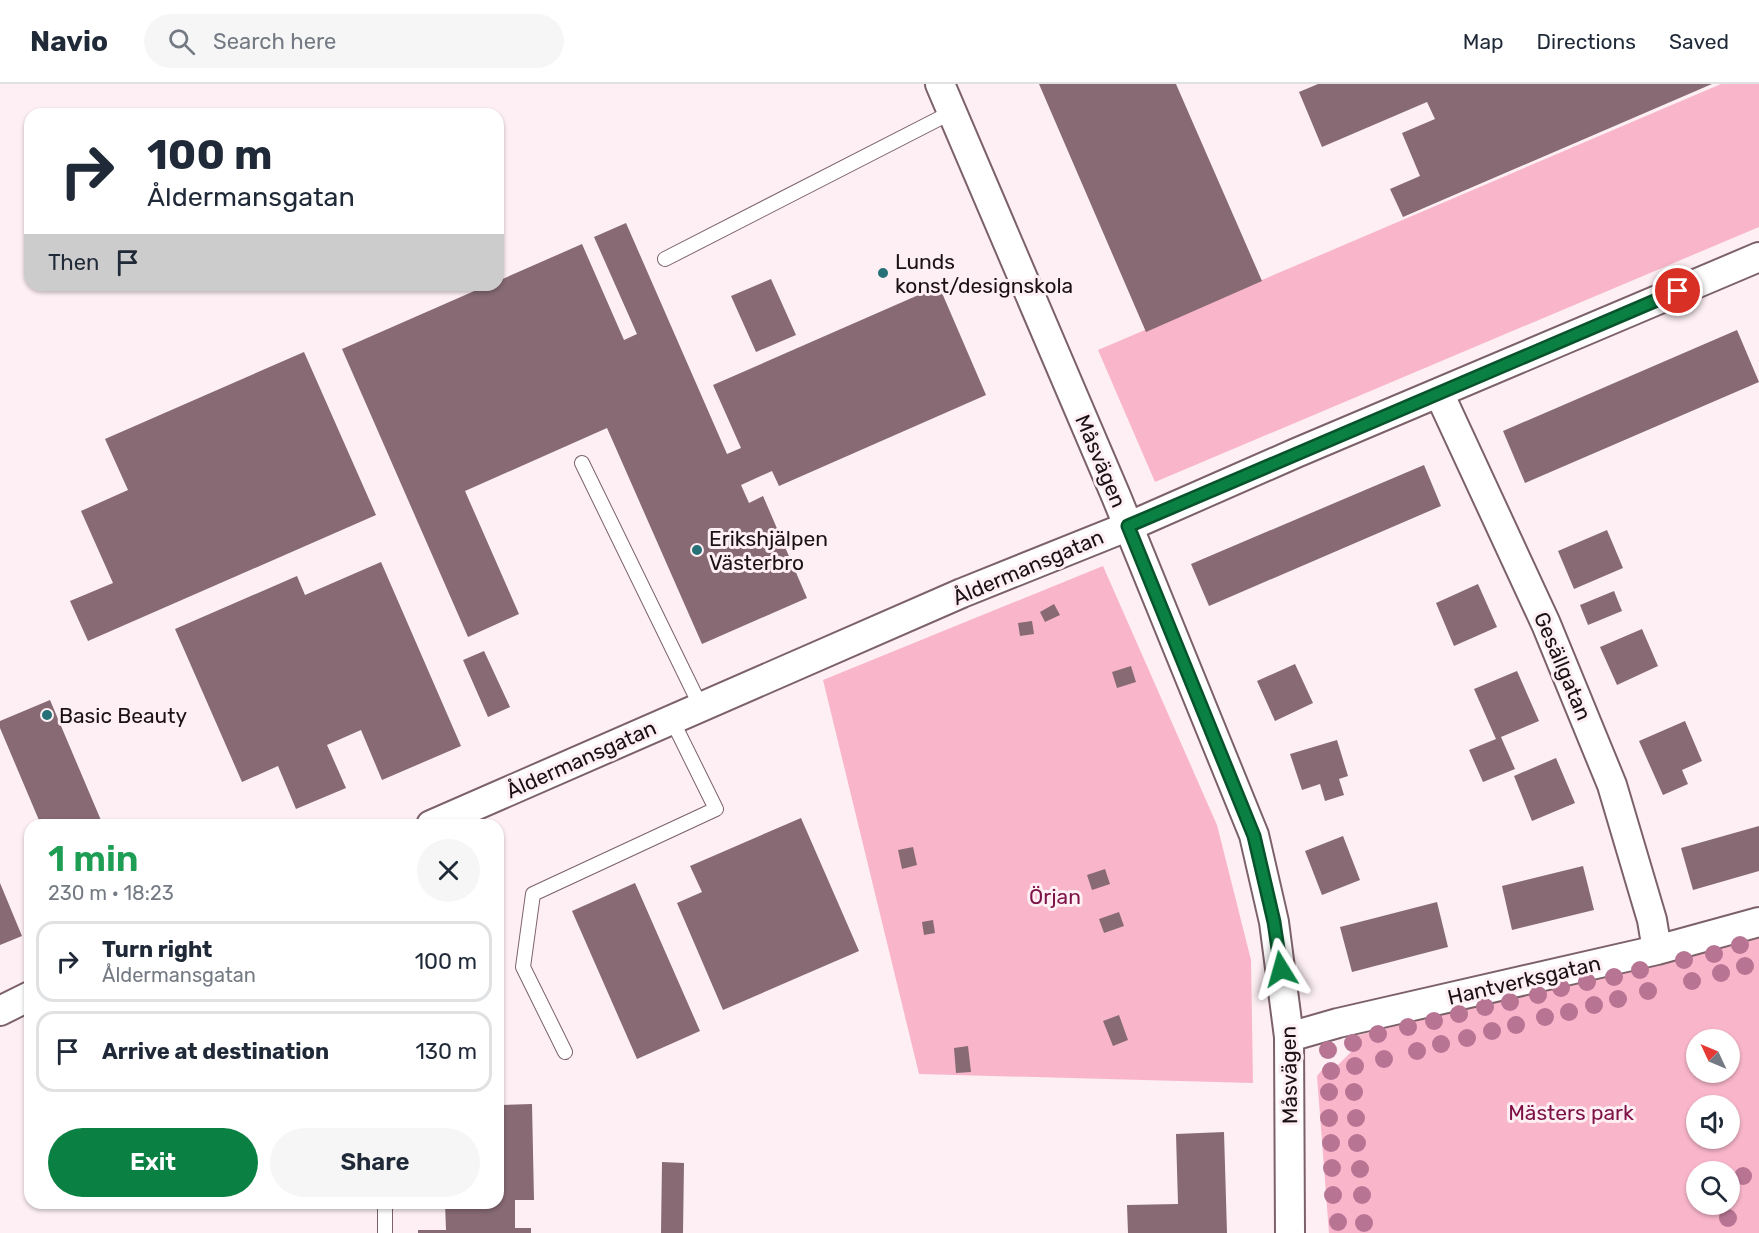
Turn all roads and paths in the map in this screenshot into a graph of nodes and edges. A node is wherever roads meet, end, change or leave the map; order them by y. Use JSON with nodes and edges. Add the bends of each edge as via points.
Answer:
{"nodes":[{"id":1,"x":940,"y":84,"type":"edge"},
{"id":2,"x":952,"y":112,"type":"junction"},
{"id":3,"x":1759,"y":257,"type":"edge"},
{"id":4,"x":665,"y":259,"type":"dead end"},
{"id":5,"x":1439,"y":393,"type":"junction"},
{"id":6,"x":582,"y":463,"type":"dead end"},
{"id":7,"x":1128,"y":526,"type":"junction"},
{"id":8,"x":702,"y":707,"type":"junction"},
{"id":9,"x":672,"y":720,"type":"junction"},
{"id":10,"x":444,"y":819,"type":"edge"},
{"id":11,"x":1759,"y":922,"type":"edge"},
{"id":12,"x":1657,"y":950,"type":"junction"},
{"id":13,"x":24,"y":999,"type":"edge"},
{"id":14,"x":0,"y":1011,"type":"edge"},
{"id":15,"x":1289,"y":1037,"type":"junction"},
{"id":16,"x":565,"y":1052,"type":"dead end"},
{"id":17,"x":385,"y":1209,"type":"edge"},
{"id":18,"x":385,"y":1233,"type":"edge"},
{"id":19,"x":1290,"y":1233,"type":"edge"}],
"edges":[{"from":1,"to":2,"type":"street","name":"Måsvägen"},
{"from":2,"to":4,"type":"lane"},
{"from":2,"to":7,"type":"street","name":"Måsvägen"},
{"from":3,"to":5,"type":"street","name":"Åldermansgatan"},
{"from":5,"to":7,"type":"street","name":"Åldermansgatan"},
{"from":5,"to":12,"type":"street","name":"Gesällgatan","via":[[1546,624],[1612,785],[1652,920]]},
{"from":6,"to":8,"type":"lane"},
{"from":7,"to":8,"type":"street","name":"Åldermansgatan","via":[[962,593]]},
{"from":7,"to":15,"type":"street","name":"Måsvägen","via":[[1254,836],[1274,922]]},
{"from":8,"to":9,"type":"street","name":"Åldermansgatan"},
{"from":9,"to":10,"type":"street","name":"Åldermansgatan"},
{"from":9,"to":16,"type":"lane","via":[[716,809],[533,894],[524,967]]},
{"from":11,"to":12,"type":"street","name":"Hantverksgatan"},
{"from":12,"to":15,"type":"street","name":"Hantverksgatan"},
{"from":13,"to":14,"type":"street"},
{"from":15,"to":19,"type":"street","name":"Måsvägen"},
{"from":17,"to":18,"type":"lane"}]}
